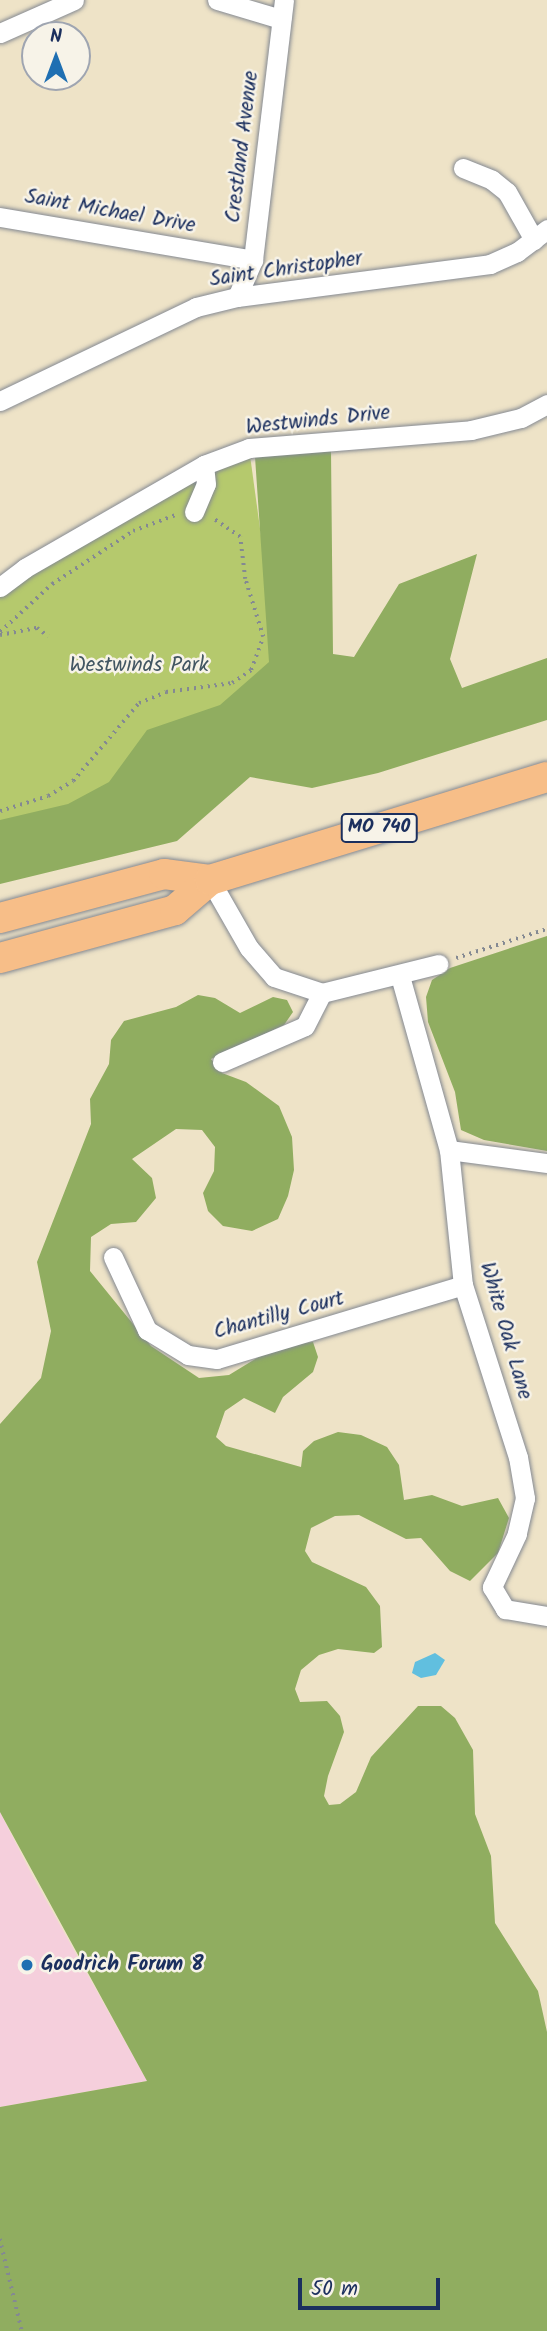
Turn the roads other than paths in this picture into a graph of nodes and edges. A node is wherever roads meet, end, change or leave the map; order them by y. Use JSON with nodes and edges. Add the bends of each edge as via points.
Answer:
{"nodes":[{"id":1,"x":74,"y":0,"type":"edge"},
{"id":2,"x":217,"y":0,"type":"edge"},
{"id":3,"x":282,"y":9,"type":"edge"},
{"id":4,"x":0,"y":33,"type":"edge"},
{"id":5,"x":463,"y":167,"type":"dead end"},
{"id":6,"x":0,"y":217,"type":"edge"},
{"id":7,"x":541,"y":235,"type":"edge"},
{"id":8,"x":253,"y":260,"type":"junction"},
{"id":9,"x":237,"y":297,"type":"junction"},
{"id":10,"x":0,"y":401,"type":"edge"},
{"id":11,"x":547,"y":404,"type":"edge"},
{"id":12,"x":204,"y":465,"type":"junction"},
{"id":13,"x":194,"y":512,"type":"road end"},
{"id":14,"x":4,"y":575,"type":"edge"},
{"id":15,"x":547,"y":777,"type":"edge"},
{"id":16,"x":210,"y":880,"type":"junction"},
{"id":17,"x":0,"y":918,"type":"edge"},
{"id":18,"x":0,"y":958,"type":"edge"},
{"id":19,"x":438,"y":964,"type":"road end"},
{"id":20,"x":400,"y":976,"type":"junction"},
{"id":21,"x":322,"y":993,"type":"junction"},
{"id":22,"x":222,"y":1062,"type":"dead end"},
{"id":23,"x":449,"y":1150,"type":"junction"},
{"id":24,"x":547,"y":1163,"type":"edge"},
{"id":25,"x":113,"y":1257,"type":"dead end"},
{"id":26,"x":463,"y":1285,"type":"junction"},
{"id":27,"x":547,"y":1616,"type":"edge"}],
"edges":[{"from":1,"to":4,"type":"street"},
{"from":2,"to":3,"type":"street"},
{"from":3,"to":8,"type":"street","name":"Crestland Avenue"},
{"from":5,"to":7,"type":"street","via":[[507,192]]},
{"from":6,"to":8,"type":"street","name":"Saint Michael Drive"},
{"from":7,"to":9,"type":"street","name":"Saint Christopher","via":[[490,264]]},
{"from":8,"to":9,"type":"street","name":"Crestland Avenue"},
{"from":9,"to":10,"type":"street","name":"Saint Christopher","via":[[196,307]]},
{"from":11,"to":12,"type":"street","name":"Westwinds Drive","via":[[521,418],[471,430],[249,449]]},
{"from":12,"to":13,"type":"street","via":[[206,484]]},
{"from":12,"to":14,"type":"street","name":"Westwinds Drive"},
{"from":15,"to":16,"type":"main road","number":"MO 740"},
{"from":16,"to":17,"type":"main road","number":"MO 740","via":[[164,874]]},
{"from":16,"to":18,"type":"main road","number":"MO 740","via":[[174,910]]},
{"from":16,"to":21,"type":"street","via":[[249,948],[274,977]]},
{"from":19,"to":20,"type":"street"},
{"from":20,"to":21,"type":"street"},
{"from":20,"to":23,"type":"street","name":"White Oak Lane"},
{"from":21,"to":22,"type":"street","via":[[305,1026]]},
{"from":23,"to":24,"type":"street"},
{"from":23,"to":26,"type":"street","name":"White Oak Lane"},
{"from":25,"to":26,"type":"street","name":"Chantilly Court","via":[[147,1330],[188,1355],[217,1359]]},
{"from":26,"to":27,"type":"street","name":"White Oak Lane","via":[[518,1457],[525,1497],[517,1534],[492,1587],[505,1609]]}]}
